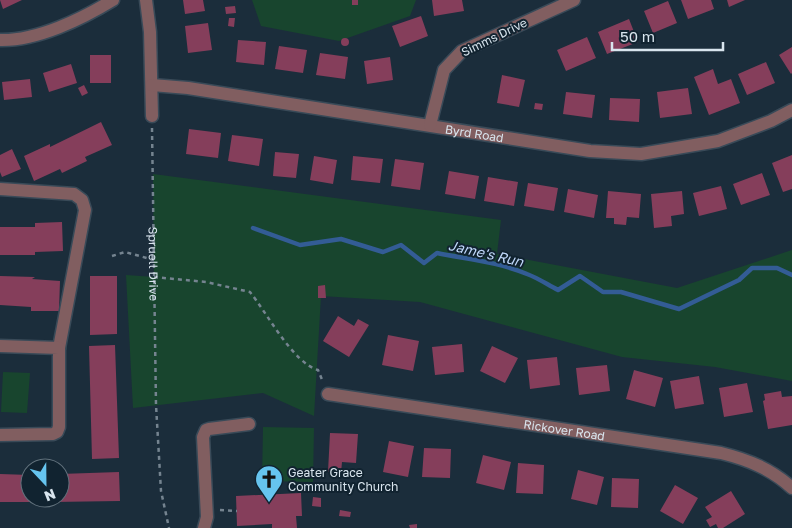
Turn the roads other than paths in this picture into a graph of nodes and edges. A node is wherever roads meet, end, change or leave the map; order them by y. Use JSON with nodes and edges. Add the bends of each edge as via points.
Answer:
{"nodes":[{"id":1,"x":113,"y":0,"type":"edge"},
{"id":2,"x":146,"y":0,"type":"edge"},
{"id":3,"x":574,"y":0,"type":"edge"},
{"id":4,"x":0,"y":40,"type":"edge"},
{"id":5,"x":152,"y":85,"type":"junction"},
{"id":6,"x":792,"y":110,"type":"edge"},
{"id":7,"x":152,"y":116,"type":"road end"},
{"id":8,"x":430,"y":125,"type":"junction"},
{"id":9,"x":0,"y":189,"type":"edge"},
{"id":10,"x":0,"y":346,"type":"edge"},
{"id":11,"x":60,"y":348,"type":"junction"},
{"id":12,"x":328,"y":394,"type":"dead end"},
{"id":13,"x":249,"y":424,"type":"dead end"},
{"id":14,"x":0,"y":435,"type":"edge"},
{"id":15,"x":792,"y":488,"type":"edge"},
{"id":16,"x":204,"y":528,"type":"edge"}],
"edges":[{"from":1,"to":4,"type":"street","via":[[55,29],[14,41]]},
{"from":2,"to":5,"type":"street"},
{"from":3,"to":8,"type":"street","name":"Simms Drive","via":[[462,51],[444,70]]},
{"from":5,"to":7,"type":"street"},
{"from":5,"to":8,"type":"street","name":"Byrd Road"},
{"from":6,"to":8,"type":"street","name":"Byrd Road","via":[[718,141],[641,154],[590,151]]},
{"from":9,"to":11,"type":"street","via":[[74,194],[82,200],[85,210]]},
{"from":10,"to":11,"type":"street"},
{"from":11,"to":14,"type":"street","via":[[57,432]]},
{"from":12,"to":15,"type":"street","name":"Rickover Road","via":[[722,453],[746,459],[770,471]]},
{"from":13,"to":16,"type":"street","via":[[206,430],[203,438],[207,517]]}]}
